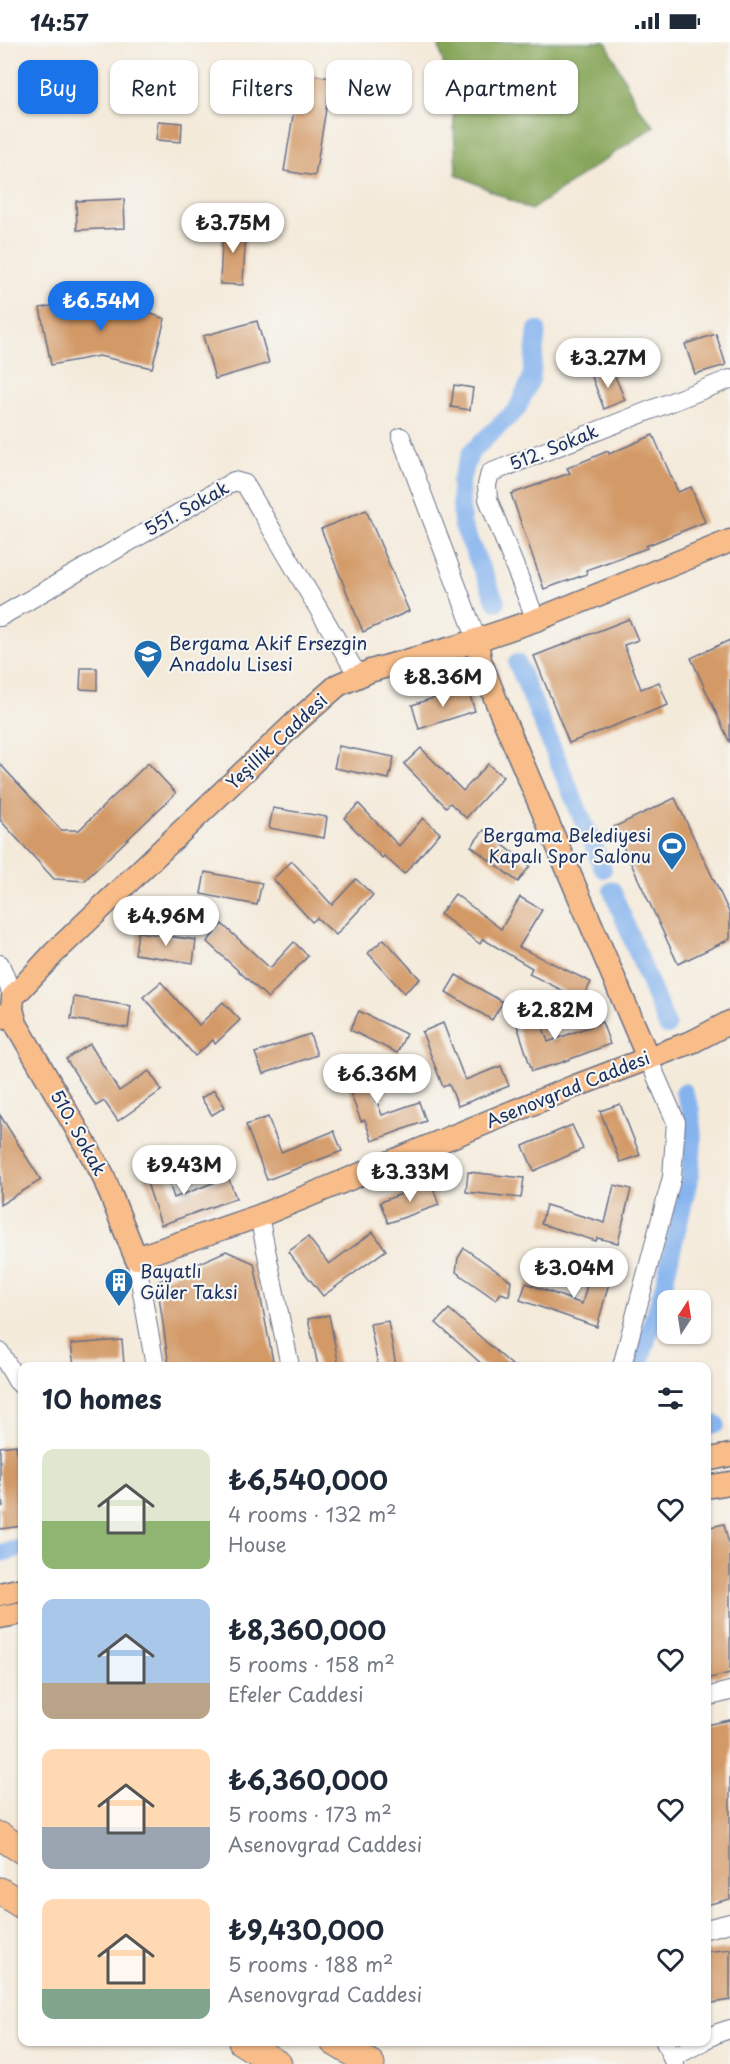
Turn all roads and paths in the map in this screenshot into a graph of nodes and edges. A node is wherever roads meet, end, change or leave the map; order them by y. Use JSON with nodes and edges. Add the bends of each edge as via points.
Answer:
{"nodes":[{"id":1,"x":730,"y":379,"type":"edge"},
{"id":2,"x":401,"y":437,"type":"dead end"},
{"id":3,"x":730,"y":541,"type":"edge"},
{"id":4,"x":0,"y":617,"type":"edge"},
{"id":5,"x":536,"y":620,"type":"junction"},
{"id":6,"x":477,"y":640,"type":"junction"},
{"id":7,"x":358,"y":676,"type":"junction"},
{"id":8,"x":0,"y":964,"type":"edge"},
{"id":9,"x":8,"y":1008,"type":"edge"},
{"id":10,"x":730,"y":1022,"type":"edge"},
{"id":11,"x":648,"y":1058,"type":"junction"},
{"id":12,"x":259,"y":1216,"type":"junction"},
{"id":13,"x":136,"y":1258,"type":"junction"},
{"id":14,"x":0,"y":1352,"type":"edge"},
{"id":15,"x":154,"y":1362,"type":"edge"},
{"id":16,"x":289,"y":1362,"type":"edge"},
{"id":17,"x":623,"y":1362,"type":"edge"},
{"id":18,"x":18,"y":1383,"type":"edge"},
{"id":19,"x":730,"y":1455,"type":"edge"},
{"id":20,"x":711,"y":1459,"type":"edge"},
{"id":21,"x":730,"y":1483,"type":"edge"},
{"id":22,"x":711,"y":1486,"type":"edge"},
{"id":23,"x":18,"y":1590,"type":"edge"},
{"id":24,"x":0,"y":1594,"type":"edge"},
{"id":25,"x":18,"y":1614,"type":"edge"},
{"id":26,"x":0,"y":1617,"type":"edge"},
{"id":27,"x":730,"y":1691,"type":"edge"},
{"id":28,"x":711,"y":1696,"type":"edge"},
{"id":29,"x":0,"y":1836,"type":"edge"},
{"id":30,"x":18,"y":1847,"type":"edge"},
{"id":31,"x":0,"y":1892,"type":"edge"},
{"id":32,"x":18,"y":1903,"type":"edge"},
{"id":33,"x":730,"y":1923,"type":"edge"},
{"id":34,"x":711,"y":1928,"type":"edge"},
{"id":35,"x":730,"y":2030,"type":"edge"},
{"id":36,"x":711,"y":2036,"type":"edge"},
{"id":37,"x":249,"y":2046,"type":"edge"},
{"id":38,"x":341,"y":2046,"type":"edge"},
{"id":39,"x":692,"y":2046,"type":"edge"},
{"id":40,"x":671,"y":2055,"type":"edge"},
{"id":41,"x":278,"y":2064,"type":"edge"},
{"id":42,"x":371,"y":2064,"type":"edge"}],
"edges":[{"from":1,"to":5,"type":"street","name":"512. Sokak","via":[[490,473],[488,499]]},
{"from":2,"to":6,"type":"street"},
{"from":3,"to":5,"type":"main road","name":"Yeşillik Caddesi"},
{"from":4,"to":7,"type":"street","name":"551. Sokak","via":[[234,481],[245,484]]},
{"from":5,"to":6,"type":"main road","name":"Yeşillik Caddesi"},
{"from":6,"to":7,"type":"main road","name":"Yeşillik Caddesi"},
{"from":6,"to":11,"type":"main road","via":[[480,660],[497,702]]},
{"from":7,"to":9,"type":"main road","name":"Yeşillik Caddesi","via":[[338,685],[297,721],[59,948]]},
{"from":8,"to":9,"type":"street","name":"510. Sokak"},
{"from":9,"to":13,"type":"main road","name":"510. Sokak","via":[[102,1173]]},
{"from":10,"to":11,"type":"main road","name":"Asenovgrad Caddesi"},
{"from":11,"to":12,"type":"main road","name":"Asenovgrad Caddesi"},
{"from":11,"to":17,"type":"street","via":[[676,1122],[672,1177]]},
{"from":12,"to":13,"type":"main road","name":"Asenovgrad Caddesi"},
{"from":12,"to":16,"type":"street"},
{"from":13,"to":15,"type":"street","name":"510. Sokak"},
{"from":14,"to":18,"type":"street"},
{"from":19,"to":20,"type":"main road"},
{"from":21,"to":22,"type":"main road"},
{"from":23,"to":24,"type":"main road"},
{"from":25,"to":26,"type":"main road"},
{"from":27,"to":28,"type":"street"},
{"from":29,"to":30,"type":"highway"},
{"from":31,"to":32,"type":"highway"},
{"from":33,"to":34,"type":"street"},
{"from":35,"to":36,"type":"street"},
{"from":37,"to":41,"type":"highway"},
{"from":38,"to":42,"type":"highway"},
{"from":39,"to":40,"type":"street"}]}
